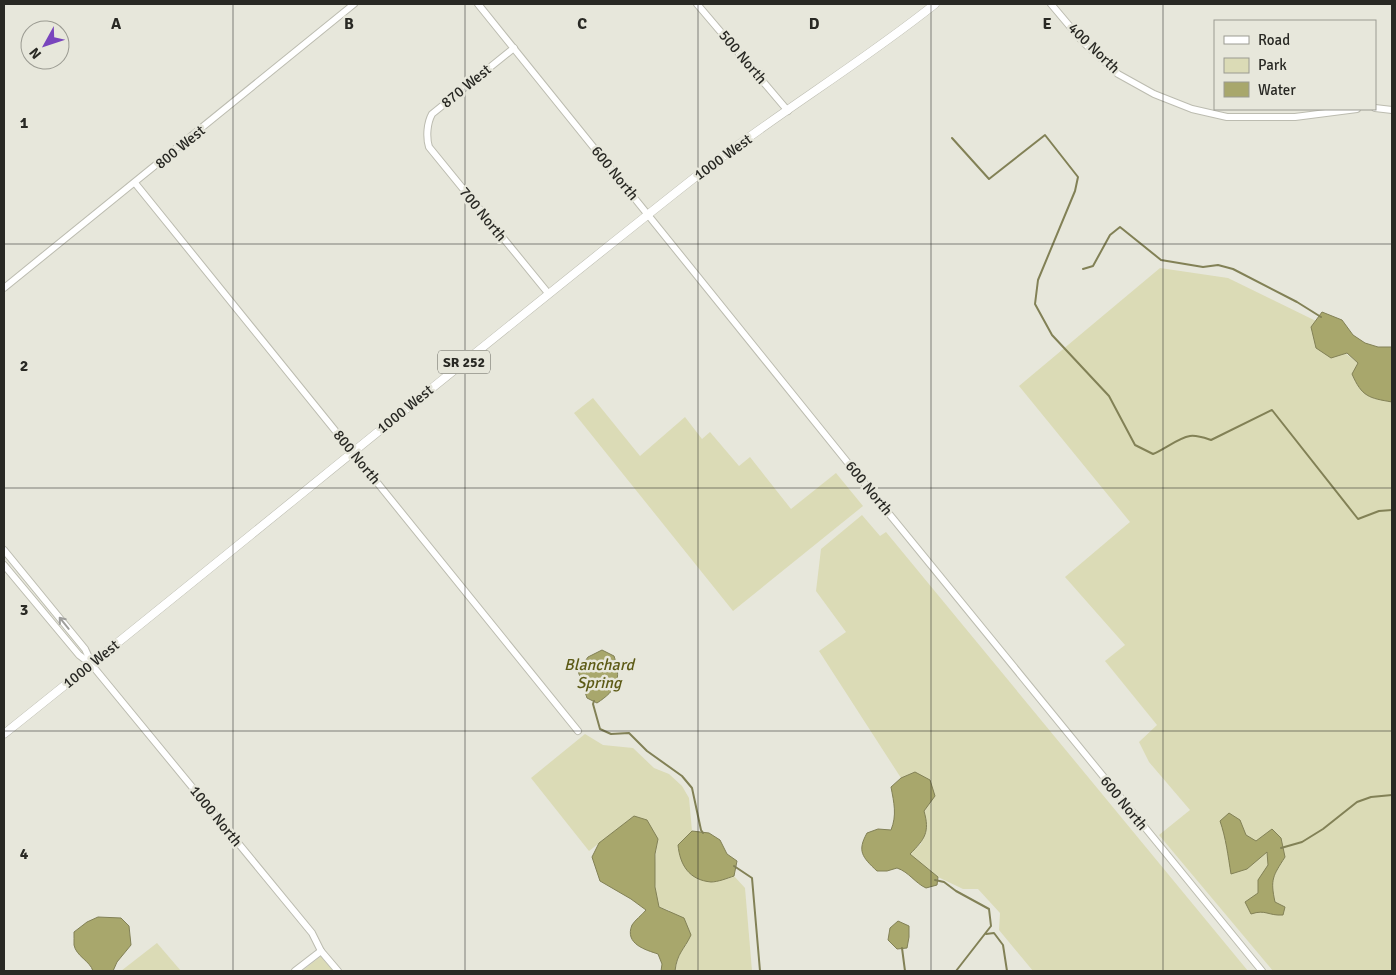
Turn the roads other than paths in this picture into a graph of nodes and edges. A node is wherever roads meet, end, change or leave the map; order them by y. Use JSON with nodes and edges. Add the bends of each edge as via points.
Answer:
{"nodes":[{"id":1,"x":354,"y":4,"type":"edge"},
{"id":2,"x":478,"y":4,"type":"edge"},
{"id":3,"x":698,"y":4,"type":"edge"},
{"id":4,"x":935,"y":4,"type":"edge"},
{"id":5,"x":1051,"y":4,"type":"edge"},
{"id":6,"x":514,"y":48,"type":"junction"},
{"id":7,"x":1376,"y":108,"type":"edge"},
{"id":8,"x":1349,"y":110,"type":"edge"},
{"id":9,"x":1392,"y":110,"type":"edge"},
{"id":10,"x":788,"y":111,"type":"junction"},
{"id":11,"x":428,"y":130,"type":"joint"},
{"id":12,"x":135,"y":183,"type":"junction"},
{"id":13,"x":649,"y":214,"type":"junction"},
{"id":14,"x":4,"y":288,"type":"edge"},
{"id":15,"x":548,"y":293,"type":"junction"},
{"id":16,"x":352,"y":452,"type":"junction"},
{"id":17,"x":4,"y":550,"type":"edge"},
{"id":18,"x":4,"y":565,"type":"edge"},
{"id":19,"x":91,"y":664,"type":"junction"},
{"id":20,"x":20,"y":721,"type":"junction"},
{"id":21,"x":4,"y":726,"type":"edge"},
{"id":22,"x":578,"y":731,"type":"dead end"},
{"id":23,"x":4,"y":734,"type":"edge"},
{"id":24,"x":321,"y":950,"type":"junction"},
{"id":25,"x":296,"y":971,"type":"edge"},
{"id":26,"x":338,"y":971,"type":"edge"},
{"id":27,"x":1262,"y":971,"type":"edge"}],
"edges":[{"from":1,"to":12,"type":"street","name":"800 West"},
{"from":2,"to":6,"type":"street","name":"600 North"},
{"from":3,"to":10,"type":"street","name":"500 North"},
{"from":4,"to":10,"type":"main road","name":"1000 West","number":"SR 252"},
{"from":5,"to":8,"type":"street","name":"400 North","via":[[1083,42],[1118,74],[1154,94],[1192,109],[1227,117],[1296,117]]},
{"from":6,"to":11,"type":"street","name":"870 West","via":[[432,114]]},
{"from":6,"to":13,"type":"street","name":"600 North"},
{"from":7,"to":9,"type":"street"},
{"from":10,"to":13,"type":"main road","name":"1000 West","number":"SR 252"},
{"from":11,"to":15,"type":"street","name":"700 North","via":[[428,147]]},
{"from":12,"to":14,"type":"street","name":"800 West"},
{"from":12,"to":16,"type":"street","name":"800 North"},
{"from":13,"to":15,"type":"main road","name":"1000 West","number":"SR 252"},
{"from":13,"to":27,"type":"street","name":"600 North","via":[[883,507]]},
{"from":15,"to":16,"type":"main road","name":"1000 West","number":"SR 252"},
{"from":16,"to":19,"type":"main road","name":"1000 West","number":"SR 252"},
{"from":16,"to":22,"type":"street","name":"800 North"},
{"from":19,"to":17,"type":"street","name":"1000 North","one_way":true,"via":[[85,649]]},
{"from":18,"to":19,"type":"street","name":"1000 North","via":[[79,655]]},
{"from":19,"to":20,"type":"main road","name":"1000 West","number":"SR 252"},
{"from":19,"to":24,"type":"street","name":"1000 North","via":[[312,933]]},
{"from":20,"to":21,"type":"main road"},
{"from":20,"to":23,"type":"main road","name":"1000 West","number":"SR 252"},
{"from":24,"to":25,"type":"street"},
{"from":24,"to":26,"type":"street","name":"1000 North"}]}
